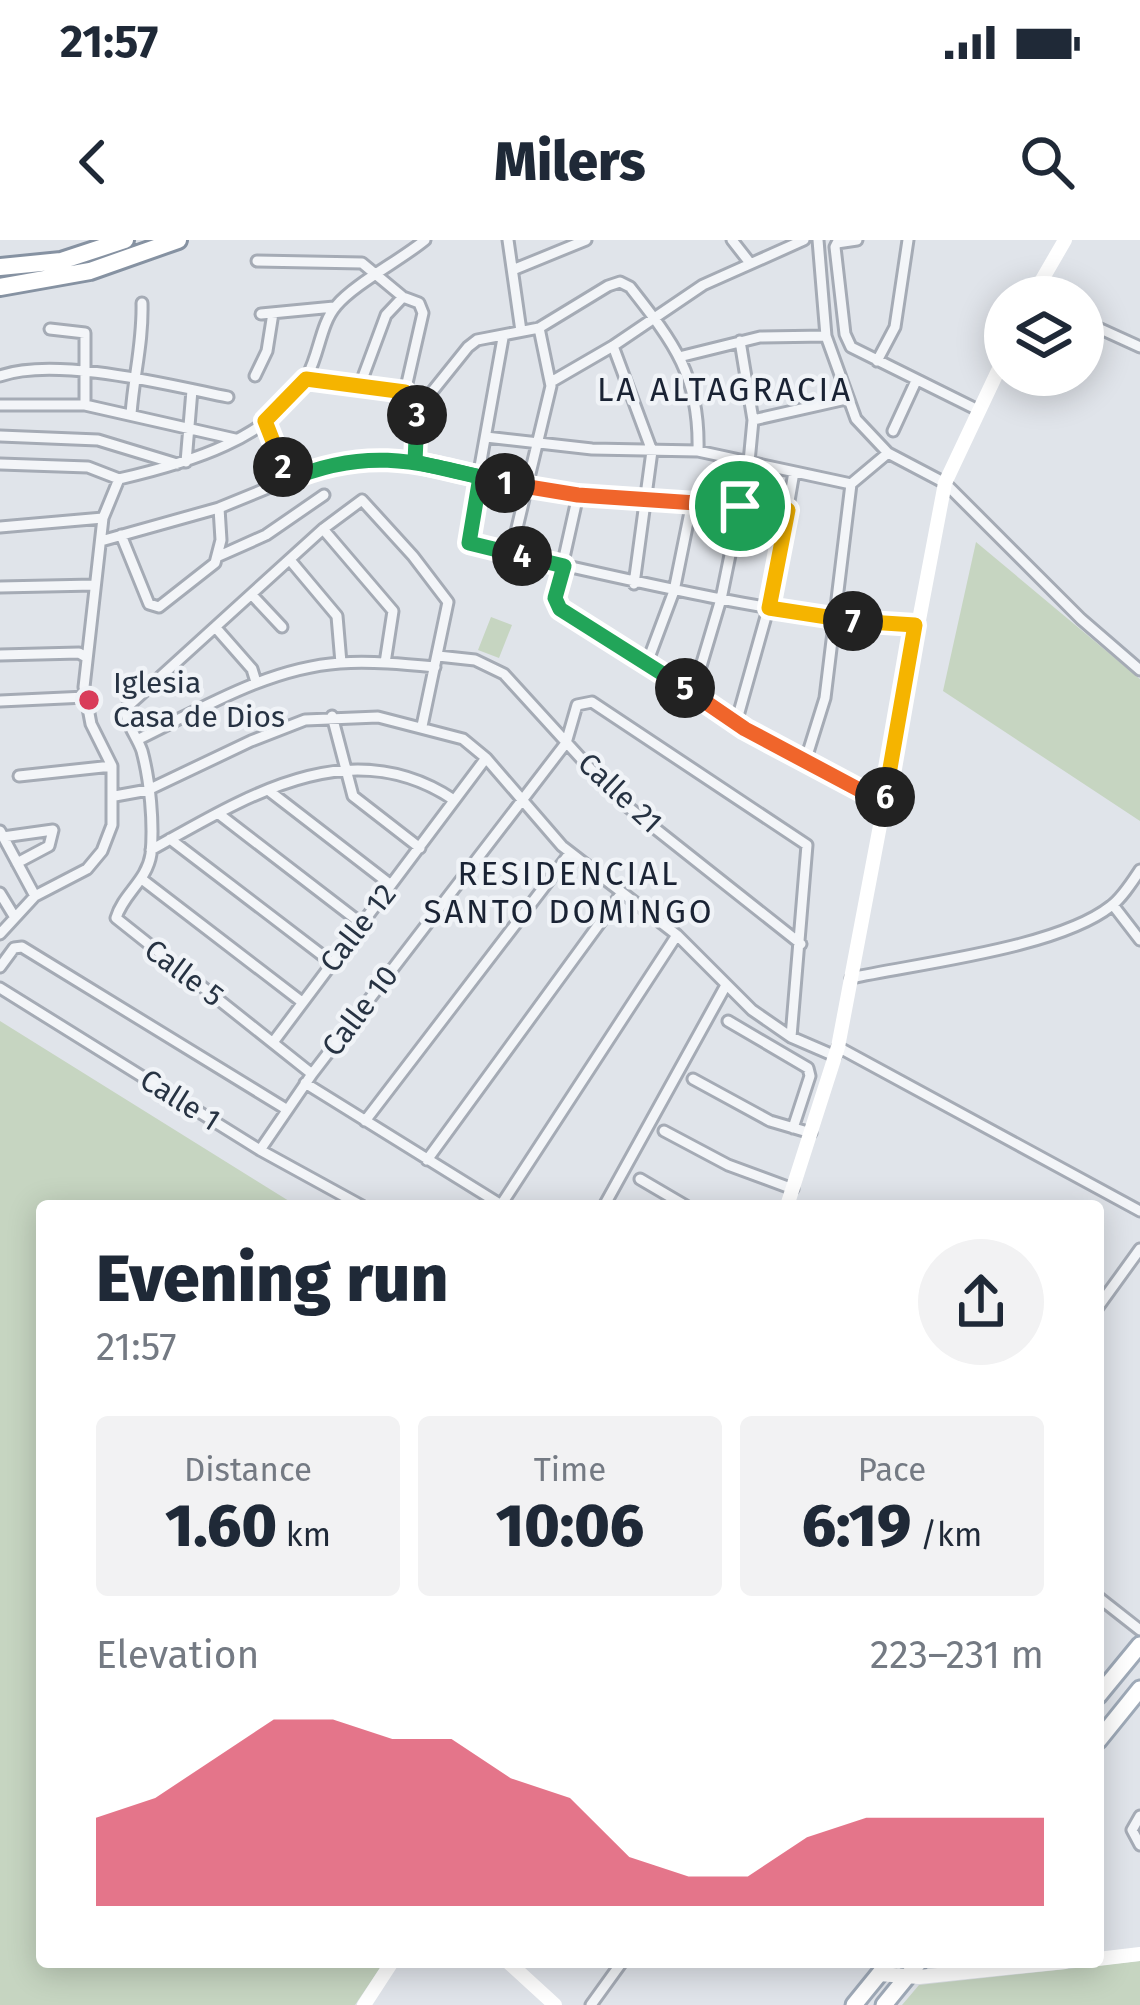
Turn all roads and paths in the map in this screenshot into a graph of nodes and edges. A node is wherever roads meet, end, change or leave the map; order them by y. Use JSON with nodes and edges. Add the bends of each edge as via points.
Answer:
{"nodes":[{"id":1,"x":124,"y":240,"type":"edge"},
{"id":2,"x":178,"y":240,"type":"edge"},
{"id":3,"x":425,"y":240,"type":"edge"},
{"id":4,"x":508,"y":240,"type":"edge"},
{"id":5,"x":586,"y":240,"type":"edge"},
{"id":6,"x":732,"y":240,"type":"edge"},
{"id":7,"x":804,"y":240,"type":"edge"},
{"id":8,"x":818,"y":240,"type":"edge"},
{"id":9,"x":857,"y":240,"type":"edge"},
{"id":10,"x":908,"y":240,"type":"edge"},
{"id":11,"x":1065,"y":240,"type":"edge"},
{"id":12,"x":257,"y":261,"type":"dead end"},
{"id":13,"x":750,"y":263,"type":"junction"},
{"id":14,"x":0,"y":267,"type":"edge"},
{"id":15,"x":515,"y":269,"type":"junction"},
{"id":16,"x":378,"y":276,"type":"junction"},
{"id":17,"x":1045,"y":276,"type":"edge"},
{"id":18,"x":0,"y":287,"type":"edge"},
{"id":19,"x":403,"y":297,"type":"junction"},
{"id":20,"x":142,"y":303,"type":"dead end"},
{"id":21,"x":334,"y":307,"type":"junction"},
{"id":22,"x":654,"y":318,"type":"junction"},
{"id":23,"x":539,"y":328,"type":"junction"},
{"id":24,"x":50,"y":329,"type":"dead end"},
{"id":25,"x":521,"y":331,"type":"junction"},
{"id":26,"x":1104,"y":331,"type":"edge"},
{"id":27,"x":826,"y":337,"type":"junction"},
{"id":28,"x":503,"y":338,"type":"junction"},
{"id":29,"x":740,"y":341,"type":"junction"},
{"id":30,"x":613,"y":346,"type":"junction"},
{"id":31,"x":1140,"y":347,"type":"edge"},
{"id":32,"x":680,"y":357,"type":"junction"},
{"id":33,"x":877,"y":361,"type":"junction"},
{"id":34,"x":85,"y":373,"type":"junction"},
{"id":35,"x":0,"y":376,"type":"edge"},
{"id":36,"x":255,"y":376,"type":"dead end"},
{"id":37,"x":134,"y":378,"type":"junction"},
{"id":38,"x":306,"y":379,"type":"junction"},
{"id":39,"x":916,"y":381,"type":"junction"},
{"id":40,"x":551,"y":382,"type":"junction"},
{"id":41,"x":360,"y":385,"type":"junction"},
{"id":42,"x":192,"y":390,"type":"junction"},
{"id":43,"x":405,"y":392,"type":"junction"},
{"id":44,"x":985,"y":396,"type":"edge"},
{"id":45,"x":228,"y":397,"type":"dead end"},
{"id":46,"x":846,"y":399,"type":"junction"},
{"id":47,"x":0,"y":405,"type":"edge"},
{"id":48,"x":85,"y":405,"type":"junction"},
{"id":49,"x":419,"y":408,"type":"junction"},
{"id":50,"x":978,"y":410,"type":"junction"},
{"id":51,"x":130,"y":414,"type":"junction"},
{"id":52,"x":753,"y":420,"type":"junction"},
{"id":53,"x":265,"y":421,"type":"junction"},
{"id":54,"x":189,"y":430,"type":"junction"},
{"id":55,"x":893,"y":431,"type":"dead end"},
{"id":56,"x":0,"y":436,"type":"edge"},
{"id":57,"x":487,"y":437,"type":"junction"},
{"id":58,"x":235,"y":439,"type":"junction"},
{"id":59,"x":537,"y":443,"type":"junction"},
{"id":60,"x":652,"y":451,"type":"junction"},
{"id":61,"x":698,"y":451,"type":"junction"},
{"id":62,"x":888,"y":454,"type":"junction"},
{"id":63,"x":415,"y":462,"type":"junction"},
{"id":64,"x":749,"y":462,"type":"junction"},
{"id":65,"x":182,"y":463,"type":"junction"},
{"id":66,"x":0,"y":464,"type":"edge"},
{"id":67,"x":794,"y":472,"type":"junction"},
{"id":68,"x":480,"y":477,"type":"junction"},
{"id":69,"x":119,"y":479,"type":"junction"},
{"id":70,"x":288,"y":480,"type":"junction"},
{"id":71,"x":945,"y":482,"type":"junction"},
{"id":72,"x":851,"y":484,"type":"junction"},
{"id":73,"x":528,"y":489,"type":"junction"},
{"id":74,"x":578,"y":495,"type":"junction"},
{"id":75,"x":325,"y":496,"type":"dead end"},
{"id":76,"x":648,"y":498,"type":"junction"},
{"id":77,"x":692,"y":502,"type":"junction"},
{"id":78,"x":740,"y":506,"type":"junction"},
{"id":79,"x":219,"y":508,"type":"junction"},
{"id":80,"x":788,"y":510,"type":"junction"},
{"id":81,"x":103,"y":518,"type":"junction"},
{"id":82,"x":0,"y":527,"type":"edge"},
{"id":83,"x":323,"y":529,"type":"junction"},
{"id":84,"x":122,"y":536,"type":"junction"},
{"id":85,"x":101,"y":541,"type":"junction"},
{"id":86,"x":512,"y":554,"type":"junction"},
{"id":87,"x":219,"y":556,"type":"junction"},
{"id":88,"x":290,"y":560,"type":"junction"},
{"id":89,"x":564,"y":566,"type":"junction"},
{"id":90,"x":634,"y":584,"type":"junction"},
{"id":91,"x":94,"y":585,"type":"junction"},
{"id":92,"x":0,"y":587,"type":"edge"},
{"id":93,"x":674,"y":591,"type":"junction"},
{"id":94,"x":252,"y":595,"type":"junction"},
{"id":95,"x":721,"y":599,"type":"junction"},
{"id":96,"x":769,"y":608,"type":"junction"},
{"id":97,"x":832,"y":620,"type":"junction"},
{"id":98,"x":915,"y":625,"type":"junction"},
{"id":99,"x":282,"y":627,"type":"dead end"},
{"id":100,"x":216,"y":628,"type":"junction"},
{"id":101,"x":0,"y":656,"type":"edge"},
{"id":102,"x":86,"y":657,"type":"junction"},
{"id":103,"x":437,"y":661,"type":"junction"},
{"id":104,"x":341,"y":663,"type":"junction"},
{"id":105,"x":385,"y":663,"type":"junction"},
{"id":106,"x":647,"y":664,"type":"junction"},
{"id":107,"x":1140,"y":670,"type":"edge"},
{"id":108,"x":256,"y":682,"type":"junction"},
{"id":109,"x":693,"y":692,"type":"junction"},
{"id":110,"x":86,"y":697,"type":"junction"},
{"id":111,"x":0,"y":701,"type":"edge"},
{"id":112,"x":332,"y":716,"type":"junction"},
{"id":113,"x":736,"y":723,"type":"junction"},
{"id":114,"x":422,"y":726,"type":"junction"},
{"id":115,"x":137,"y":740,"type":"junction"},
{"id":116,"x":566,"y":743,"type":"junction"},
{"id":117,"x":486,"y":758,"type":"junction"},
{"id":118,"x":805,"y":762,"type":"junction"},
{"id":119,"x":112,"y":766,"type":"junction"},
{"id":120,"x":343,"y":768,"type":"junction"},
{"id":121,"x":19,"y":776,"type":"dead end"},
{"id":122,"x":148,"y":790,"type":"junction"},
{"id":123,"x":268,"y":790,"type":"junction"},
{"id":124,"x":115,"y":796,"type":"junction"},
{"id":125,"x":522,"y":799,"type":"junction"},
{"id":126,"x":454,"y":800,"type":"junction"},
{"id":127,"x":884,"y":803,"type":"junction"},
{"id":128,"x":219,"y":814,"type":"junction"},
{"id":129,"x":2,"y":834,"type":"edge"},
{"id":130,"x":170,"y":839,"type":"junction"},
{"id":131,"x":420,"y":848,"type":"junction"},
{"id":132,"x":151,"y":850,"type":"junction"},
{"id":133,"x":569,"y":854,"type":"junction"},
{"id":134,"x":17,"y":863,"type":"junction"},
{"id":135,"x":1140,"y":870,"type":"edge"},
{"id":136,"x":142,"y":880,"type":"junction"},
{"id":137,"x":391,"y":884,"type":"junction"},
{"id":138,"x":0,"y":892,"type":"edge"},
{"id":139,"x":621,"y":894,"type":"junction"},
{"id":140,"x":35,"y":896,"type":"junction"},
{"id":141,"x":1113,"y":905,"type":"junction"},
{"id":142,"x":14,"y":916,"type":"junction"},
{"id":143,"x":362,"y":924,"type":"junction"},
{"id":144,"x":0,"y":934,"type":"edge"},
{"id":145,"x":677,"y":935,"type":"junction"},
{"id":146,"x":1140,"y":940,"type":"edge"},
{"id":147,"x":801,"y":944,"type":"junction"},
{"id":148,"x":331,"y":962,"type":"junction"},
{"id":149,"x":0,"y":967,"type":"edge"},
{"id":150,"x":851,"y":978,"type":"junction"},
{"id":151,"x":725,"y":987,"type":"junction"},
{"id":152,"x":0,"y":988,"type":"edge"},
{"id":153,"x":302,"y":1002,"type":"junction"},
{"id":154,"x":728,"y":1021,"type":"dead end"},
{"id":155,"x":791,"y":1036,"type":"junction"},
{"id":156,"x":274,"y":1041,"type":"junction"},
{"id":157,"x":836,"y":1052,"type":"junction"},
{"id":158,"x":308,"y":1079,"type":"junction"},
{"id":159,"x":693,"y":1079,"type":"dead end"},
{"id":160,"x":286,"y":1109,"type":"junction"},
{"id":161,"x":365,"y":1121,"type":"junction"},
{"id":162,"x":793,"y":1127,"type":"junction"},
{"id":163,"x":664,"y":1131,"type":"dead end"},
{"id":164,"x":811,"y":1133,"type":"junction"},
{"id":165,"x":260,"y":1150,"type":"junction"},
{"id":166,"x":427,"y":1160,"type":"junction"},
{"id":167,"x":640,"y":1179,"type":"dead end"},
{"id":168,"x":793,"y":1189,"type":"junction"},
{"id":169,"x":351,"y":1200,"type":"edge"},
{"id":170,"x":494,"y":1200,"type":"edge"},
{"id":171,"x":505,"y":1200,"type":"edge"},
{"id":172,"x":607,"y":1200,"type":"edge"},
{"id":173,"x":666,"y":1200,"type":"edge"},
{"id":174,"x":789,"y":1200,"type":"edge"},
{"id":175,"x":1140,"y":1211,"type":"edge"},
{"id":176,"x":1140,"y":1249,"type":"edge"},
{"id":177,"x":1104,"y":1299,"type":"edge"},
{"id":178,"x":1104,"y":1602,"type":"edge"},
{"id":179,"x":1140,"y":1630,"type":"edge"},
{"id":180,"x":1140,"y":1645,"type":"edge"},
{"id":181,"x":1104,"y":1689,"type":"edge"},
{"id":182,"x":1140,"y":1689,"type":"edge"},
{"id":183,"x":1104,"y":1734,"type":"edge"},
{"id":184,"x":1140,"y":1816,"type":"edge"},
{"id":185,"x":1140,"y":1845,"type":"edge"},
{"id":186,"x":1140,"y":1954,"type":"edge"},
{"id":187,"x":1104,"y":1958,"type":"edge"},
{"id":188,"x":388,"y":1968,"type":"edge"},
{"id":189,"x":515,"y":1968,"type":"edge"},
{"id":190,"x":618,"y":1968,"type":"edge"},
{"id":191,"x":884,"y":1968,"type":"edge"},
{"id":192,"x":910,"y":1968,"type":"edge"},
{"id":193,"x":912,"y":1968,"type":"edge"},
{"id":194,"x":1007,"y":1968,"type":"edge"},
{"id":195,"x":364,"y":2005,"type":"edge"},
{"id":196,"x":555,"y":2005,"type":"edge"},
{"id":197,"x":591,"y":2005,"type":"edge"},
{"id":198,"x":854,"y":2005,"type":"edge"},
{"id":199,"x":884,"y":2005,"type":"edge"}],
"edges":[{"from":1,"to":14,"type":"highway","via":[[61,261]]},
{"from":2,"to":18,"type":"highway","via":[[90,271]]},
{"from":3,"to":16,"type":"street"},
{"from":4,"to":15,"type":"street"},
{"from":5,"to":15,"type":"street"},
{"from":6,"to":13,"type":"street"},
{"from":7,"to":13,"type":"street"},
{"from":8,"to":27,"type":"street"},
{"from":9,"to":33,"type":"street","via":[[835,247],[845,334],[851,347]]},
{"from":10,"to":33,"type":"street","via":[[895,327]]},
{"from":11,"to":17,"type":"main road"},
{"from":12,"to":16,"type":"street","via":[[362,263]]},
{"from":13,"to":22,"type":"street"},
{"from":15,"to":25,"type":"street"},
{"from":16,"to":19,"type":"street"},
{"from":16,"to":21,"type":"street"},
{"from":19,"to":41,"type":"street","via":[[386,314]]},
{"from":19,"to":43,"type":"street","via":[[415,299],[423,314]]},
{"from":20,"to":37,"type":"street"},
{"from":21,"to":36,"type":"street","via":[[267,313],[267,351]]},
{"from":21,"to":38,"type":"street"},
{"from":22,"to":23,"type":"street","via":[[620,282]]},
{"from":22,"to":30,"type":"street"},
{"from":22,"to":32,"type":"street"},
{"from":23,"to":25,"type":"street"},
{"from":23,"to":40,"type":"street"},
{"from":24,"to":34,"type":"street","via":[[85,334]]},
{"from":25,"to":28,"type":"street"},
{"from":26,"to":31,"type":"street"},
{"from":27,"to":29,"type":"street"},
{"from":27,"to":46,"type":"street"},
{"from":28,"to":49,"type":"street","via":[[468,347]]},
{"from":28,"to":57,"type":"street"},
{"from":29,"to":32,"type":"street"},
{"from":29,"to":52,"type":"street"},
{"from":30,"to":40,"type":"street"},
{"from":30,"to":60,"type":"street"},
{"from":32,"to":61,"type":"street","via":[[699,409]]},
{"from":33,"to":39,"type":"street"},
{"from":34,"to":35,"type":"street"},
{"from":34,"to":37,"type":"street"},
{"from":34,"to":48,"type":"street"},
{"from":37,"to":42,"type":"street"},
{"from":37,"to":51,"type":"street"},
{"from":38,"to":41,"type":"street"},
{"from":38,"to":53,"type":"street"},
{"from":39,"to":50,"type":"street"},
{"from":39,"to":55,"type":"street"},
{"from":40,"to":59,"type":"street"},
{"from":41,"to":43,"type":"street"},
{"from":42,"to":45,"type":"street"},
{"from":42,"to":54,"type":"street"},
{"from":43,"to":49,"type":"street"},
{"from":44,"to":50,"type":"main road"},
{"from":46,"to":52,"type":"street"},
{"from":46,"to":62,"type":"street"},
{"from":47,"to":48,"type":"street"},
{"from":48,"to":51,"type":"street"},
{"from":49,"to":63,"type":"street"},
{"from":50,"to":71,"type":"main road"},
{"from":51,"to":54,"type":"street"},
{"from":52,"to":64,"type":"street"},
{"from":53,"to":58,"type":"street"},
{"from":53,"to":70,"type":"street"},
{"from":54,"to":58,"type":"street"},
{"from":54,"to":65,"type":"street"},
{"from":56,"to":65,"type":"street","via":[[98,440]]},
{"from":57,"to":59,"type":"street"},
{"from":57,"to":68,"type":"street"},
{"from":58,"to":65,"type":"street"},
{"from":59,"to":60,"type":"street"},
{"from":59,"to":73,"type":"street"},
{"from":60,"to":61,"type":"street"},
{"from":60,"to":76,"type":"street"},
{"from":61,"to":64,"type":"street"},
{"from":62,"to":71,"type":"street"},
{"from":62,"to":72,"type":"street"},
{"from":63,"to":68,"type":"street"},
{"from":63,"to":70,"type":"street","via":[[352,460]]},
{"from":64,"to":67,"type":"street"},
{"from":65,"to":69,"type":"street"},
{"from":66,"to":69,"type":"street","via":[[88,467]]},
{"from":67,"to":72,"type":"street"},
{"from":67,"to":80,"type":"street"},
{"from":68,"to":73,"type":"street"},
{"from":68,"to":86,"type":"street","via":[[467,539]]},
{"from":69,"to":81,"type":"street"},
{"from":70,"to":79,"type":"street"},
{"from":71,"to":98,"type":"main road"},
{"from":71,"to":107,"type":"street"},
{"from":72,"to":97,"type":"street"},
{"from":73,"to":74,"type":"street"},
{"from":73,"to":86,"type":"street"},
{"from":74,"to":76,"type":"street"},
{"from":74,"to":89,"type":"street"},
{"from":75,"to":87,"type":"street"},
{"from":76,"to":77,"type":"street"},
{"from":76,"to":90,"type":"street"},
{"from":77,"to":78,"type":"street"},
{"from":77,"to":93,"type":"street"},
{"from":78,"to":80,"type":"street"},
{"from":78,"to":95,"type":"street"},
{"from":79,"to":84,"type":"street"},
{"from":79,"to":87,"type":"street"},
{"from":80,"to":96,"type":"street"},
{"from":81,"to":82,"type":"street"},
{"from":81,"to":85,"type":"street"},
{"from":83,"to":88,"type":"street"},
{"from":83,"to":103,"type":"street","via":[[364,502],[444,594]]},
{"from":83,"to":105,"type":"street","via":[[393,610]]},
{"from":84,"to":85,"type":"street"},
{"from":84,"to":87,"type":"street","via":[[154,607]]},
{"from":85,"to":91,"type":"street"},
{"from":86,"to":89,"type":"street"},
{"from":88,"to":94,"type":"street"},
{"from":88,"to":104,"type":"street","via":[[338,616]]},
{"from":89,"to":90,"type":"street"},
{"from":89,"to":106,"type":"street","via":[[555,603]]},
{"from":90,"to":93,"type":"street"},
{"from":91,"to":92,"type":"street"},
{"from":91,"to":102,"type":"street"},
{"from":93,"to":95,"type":"street"},
{"from":93,"to":106,"type":"street"},
{"from":94,"to":99,"type":"street"},
{"from":94,"to":100,"type":"street"},
{"from":95,"to":96,"type":"street"},
{"from":95,"to":109,"type":"street"},
{"from":96,"to":97,"type":"street"},
{"from":96,"to":113,"type":"street"},
{"from":97,"to":98,"type":"street"},
{"from":97,"to":118,"type":"street","via":[[825,698]]},
{"from":98,"to":127,"type":"main road"},
{"from":100,"to":108,"type":"street"},
{"from":100,"to":115,"type":"street","name":"Calle 5","via":[[131,703],[125,713]]},
{"from":101,"to":102,"type":"street"},
{"from":102,"to":110,"type":"street"},
{"from":103,"to":105,"type":"street","name":"Calle 21"},
{"from":103,"to":114,"type":"street"},
{"from":103,"to":116,"type":"street","name":"Calle 21","via":[[475,660],[504,674]]},
{"from":104,"to":105,"type":"street","name":"Calle 21"},
{"from":104,"to":108,"type":"street","name":"Calle 21"},
{"from":106,"to":109,"type":"street"},
{"from":108,"to":115,"type":"street","name":"Calle 21"},
{"from":109,"to":113,"type":"street"},
{"from":110,"to":111,"type":"street"},
{"from":110,"to":119,"type":"street"},
{"from":112,"to":114,"type":"street"},
{"from":112,"to":120,"type":"street"},
{"from":112,"to":122,"type":"street","via":[[251,741]]},
{"from":113,"to":118,"type":"street"},
{"from":114,"to":117,"type":"street","via":[[463,739]]},
{"from":115,"to":122,"type":"street","name":"Calle 5"},
{"from":116,"to":125,"type":"street","name":"Calle 10"},
{"from":116,"to":147,"type":"street","name":"Calle 21","via":[[618,799]]},
{"from":116,"to":147,"type":"street","name":"Calle 10","via":[[577,705],[592,702],[807,845]]},
{"from":117,"to":125,"type":"street"},
{"from":117,"to":126,"type":"street","name":"Calle 12"},
{"from":118,"to":127,"type":"street"},
{"from":119,"to":121,"type":"street"},
{"from":119,"to":124,"type":"street"},
{"from":120,"to":123,"type":"street"},
{"from":120,"to":126,"type":"street","via":[[402,773]]},
{"from":120,"to":131,"type":"street","via":[[353,796]]},
{"from":122,"to":124,"type":"street"},
{"from":122,"to":132,"type":"street","name":"Calle 5"},
{"from":123,"to":128,"type":"street"},
{"from":123,"to":137,"type":"street"},
{"from":124,"to":140,"type":"street","via":[[96,860]]},
{"from":125,"to":133,"type":"street"},
{"from":125,"to":158,"type":"street","name":"Calle 10"},
{"from":126,"to":131,"type":"street","name":"Calle 12"},
{"from":127,"to":150,"type":"main road"},
{"from":128,"to":130,"type":"street"},
{"from":128,"to":143,"type":"street"},
{"from":129,"to":134,"type":"street"},
{"from":129,"to":134,"type":"street","via":[[53,830],[49,846]]},
{"from":130,"to":132,"type":"street"},
{"from":130,"to":148,"type":"street"},
{"from":131,"to":137,"type":"street","name":"Calle 12"},
{"from":132,"to":136,"type":"street","name":"Calle 5"},
{"from":133,"to":139,"type":"street"},
{"from":133,"to":161,"type":"street"},
{"from":134,"to":140,"type":"street"},
{"from":135,"to":141,"type":"street"},
{"from":136,"to":153,"type":"street"},
{"from":136,"to":156,"type":"street","name":"Calle 5","via":[[118,911],[120,925]]},
{"from":137,"to":143,"type":"street","name":"Calle 12"},
{"from":138,"to":142,"type":"street"},
{"from":139,"to":145,"type":"street"},
{"from":139,"to":166,"type":"street"},
{"from":140,"to":142,"type":"street"},
{"from":141,"to":146,"type":"street"},
{"from":141,"to":150,"type":"street","via":[[1048,937]]},
{"from":142,"to":144,"type":"street"},
{"from":143,"to":148,"type":"street","name":"Calle 12"},
{"from":145,"to":151,"type":"street"},
{"from":145,"to":171,"type":"street"},
{"from":147,"to":155,"type":"street"},
{"from":148,"to":153,"type":"street","name":"Calle 12"},
{"from":149,"to":160,"type":"street","via":[[17,946]]},
{"from":150,"to":157,"type":"main road"},
{"from":151,"to":155,"type":"street"},
{"from":151,"to":172,"type":"street"},
{"from":152,"to":165,"type":"street","name":"Calle 1"},
{"from":153,"to":156,"type":"street","name":"Calle 12"},
{"from":154,"to":162,"type":"street","via":[[808,1068]]},
{"from":155,"to":157,"type":"street"},
{"from":156,"to":158,"type":"street","name":"Calle 5"},
{"from":157,"to":164,"type":"main road"},
{"from":157,"to":175,"type":"street"},
{"from":158,"to":160,"type":"street","name":"Calle 10"},
{"from":158,"to":161,"type":"street","name":"Calle 5"},
{"from":159,"to":162,"type":"street"},
{"from":160,"to":165,"type":"street","name":"Calle 10"},
{"from":161,"to":166,"type":"street","name":"Calle 5"},
{"from":162,"to":164,"type":"street"},
{"from":163,"to":168,"type":"street"},
{"from":164,"to":168,"type":"main road"},
{"from":165,"to":169,"type":"street","name":"Calle 1"},
{"from":166,"to":170,"type":"street","name":"Calle 5"},
{"from":167,"to":173,"type":"street"},
{"from":168,"to":174,"type":"main road"},
{"from":176,"to":177,"type":"street"},
{"from":178,"to":179,"type":"street"},
{"from":180,"to":181,"type":"main road"},
{"from":182,"to":183,"type":"main road"},
{"from":184,"to":185,"type":"street","via":[[1132,1830]]},
{"from":186,"to":187,"type":"main road"},
{"from":188,"to":195,"type":"main road"},
{"from":189,"to":196,"type":"main road"},
{"from":190,"to":197,"type":"street"},
{"from":191,"to":198,"type":"main road"},
{"from":192,"to":199,"type":"main road"},
{"from":193,"to":194,"type":"main road","via":[[919,1977]]}]}
